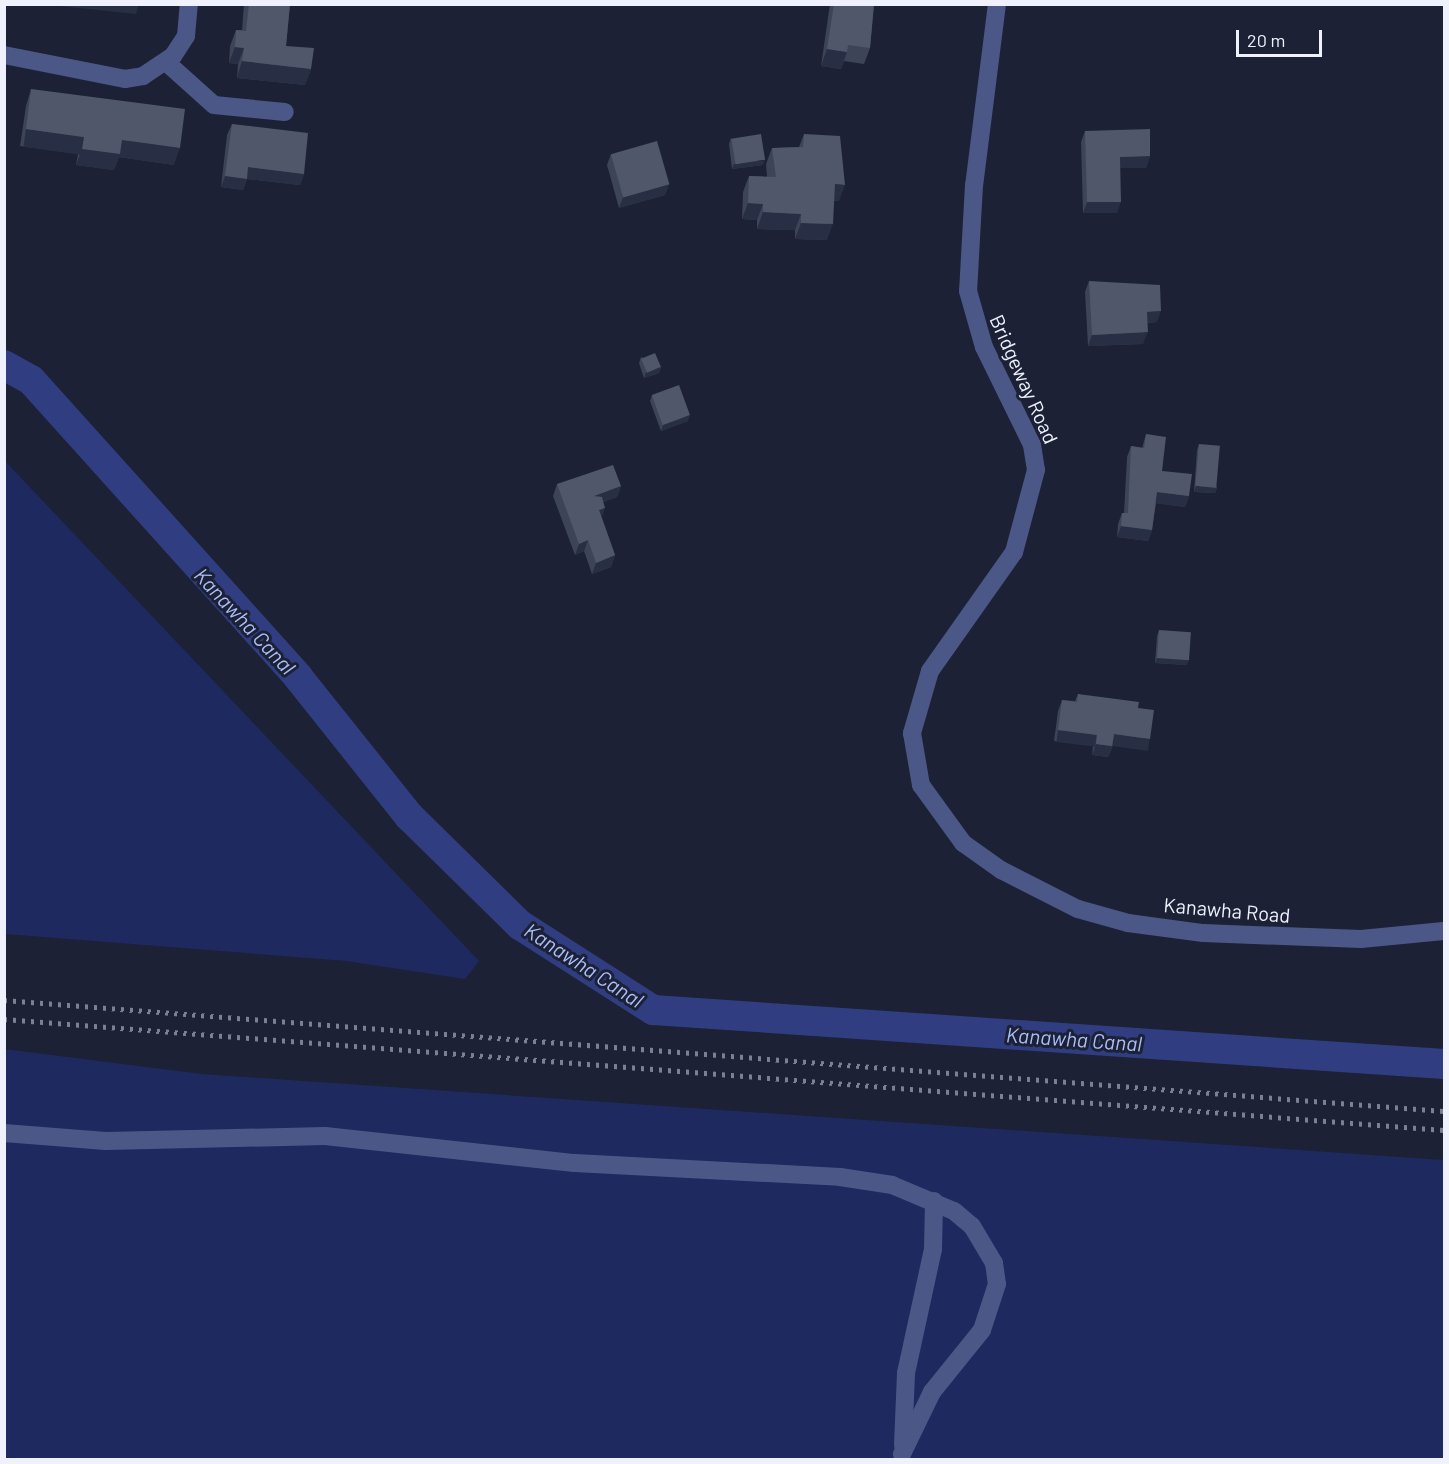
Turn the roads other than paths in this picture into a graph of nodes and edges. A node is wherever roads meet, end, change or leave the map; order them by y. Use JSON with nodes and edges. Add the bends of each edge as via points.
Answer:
{"nodes":[{"id":1,"x":189,"y":4,"type":"edge"},
{"id":2,"x":997,"y":4,"type":"edge"},
{"id":3,"x":4,"y":55,"type":"edge"},
{"id":4,"x":166,"y":62,"type":"junction"},
{"id":5,"x":285,"y":112,"type":"dead end"},
{"id":6,"x":1015,"y":879,"type":"joint"},
{"id":7,"x":1444,"y":932,"type":"edge"},
{"id":8,"x":4,"y":1133,"type":"edge"},
{"id":9,"x":934,"y":1201,"type":"junction"},
{"id":10,"x":902,"y":1457,"type":"edge"}],
"edges":[{"from":1,"to":4,"type":"street","via":[[186,36]]},
{"from":2,"to":6,"type":"street","name":"Bridgeway Road","via":[[974,184],[968,291],[984,347],[1032,445],[1036,470],[1014,552],[930,671],[912,733],[921,785],[943,820],[963,843]]},
{"from":3,"to":4,"type":"street","via":[[125,79]]},
{"from":4,"to":5,"type":"street","via":[[214,105]]},
{"from":6,"to":7,"type":"street","name":"Kanawha Road","via":[[1078,909],[1203,933],[1361,939]]},
{"from":8,"to":9,"type":"street","via":[[106,1141],[325,1136],[575,1162],[840,1177],[892,1185]]},
{"from":9,"to":10,"type":"street","via":[[933,1249],[906,1373]]},
{"from":9,"to":10,"type":"street","via":[[972,1226],[994,1263],[996,1284],[982,1330],[932,1392]]}]}
